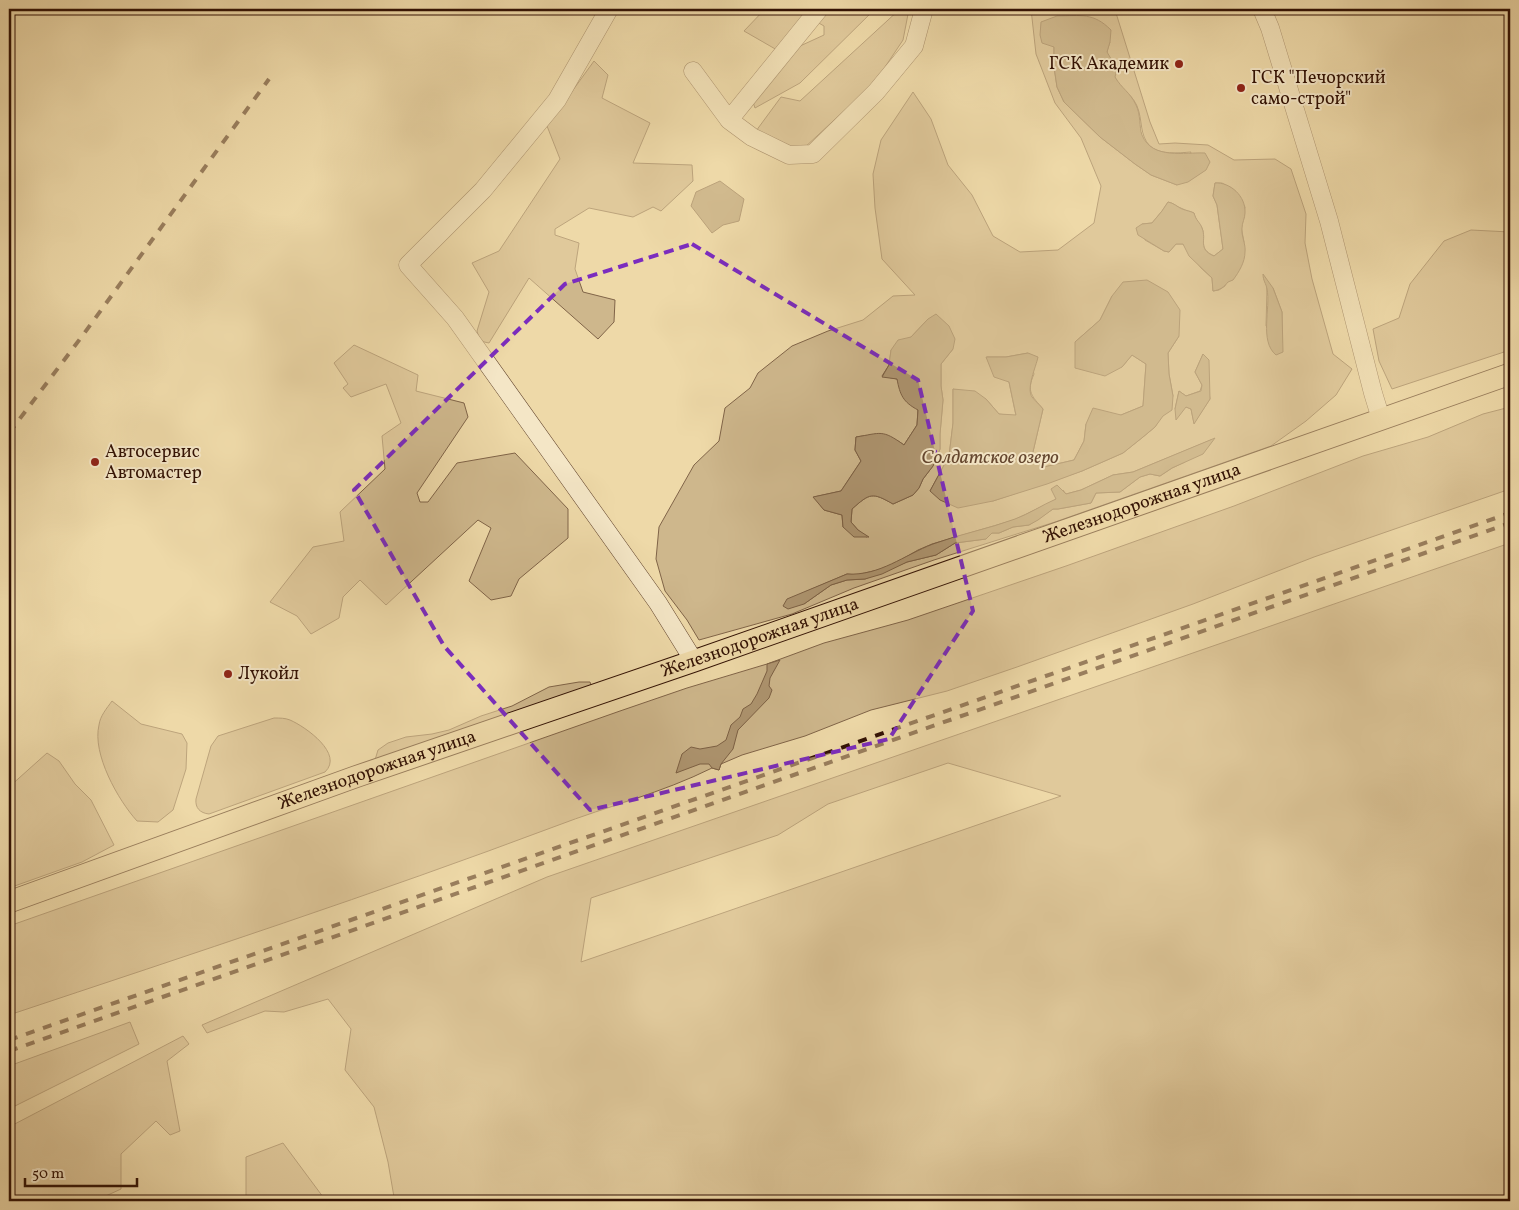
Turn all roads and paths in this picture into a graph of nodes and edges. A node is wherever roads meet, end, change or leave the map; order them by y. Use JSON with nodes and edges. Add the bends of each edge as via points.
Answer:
{"nodes":[{"id":1,"x":609,"y":9,"type":"edge"},
{"id":2,"x":819,"y":9,"type":"edge"},
{"id":3,"x":924,"y":9,"type":"edge"},
{"id":4,"x":1262,"y":9,"type":"edge"},
{"id":5,"x":693,"y":71,"type":"dead end"},
{"id":6,"x":728,"y":120,"type":"junction"},
{"id":7,"x":1510,"y":374,"type":"edge"},
{"id":8,"x":1381,"y":420,"type":"junction"},
{"id":9,"x":694,"y":661,"type":"junction"},
{"id":10,"x":9,"y":902,"type":"edge"}],
"edges":[{"from":1,"to":9,"type":"street","via":[[557,100],[483,190],[408,265],[455,318],[658,603]]},
{"from":2,"to":6,"type":"street"},
{"from":3,"to":6,"type":"street","via":[[914,46],[876,92],[813,154],[789,155],[752,137]]},
{"from":4,"to":8,"type":"street","via":[[1329,221]]},
{"from":5,"to":6,"type":"street"},
{"from":7,"to":8,"type":"main road","name":"Железнодорожная улица"},
{"from":8,"to":9,"type":"main road","name":"Железнодорожная улица"},
{"from":9,"to":10,"type":"main road","name":"Железнодорожная улица","via":[[355,777]]}]}
